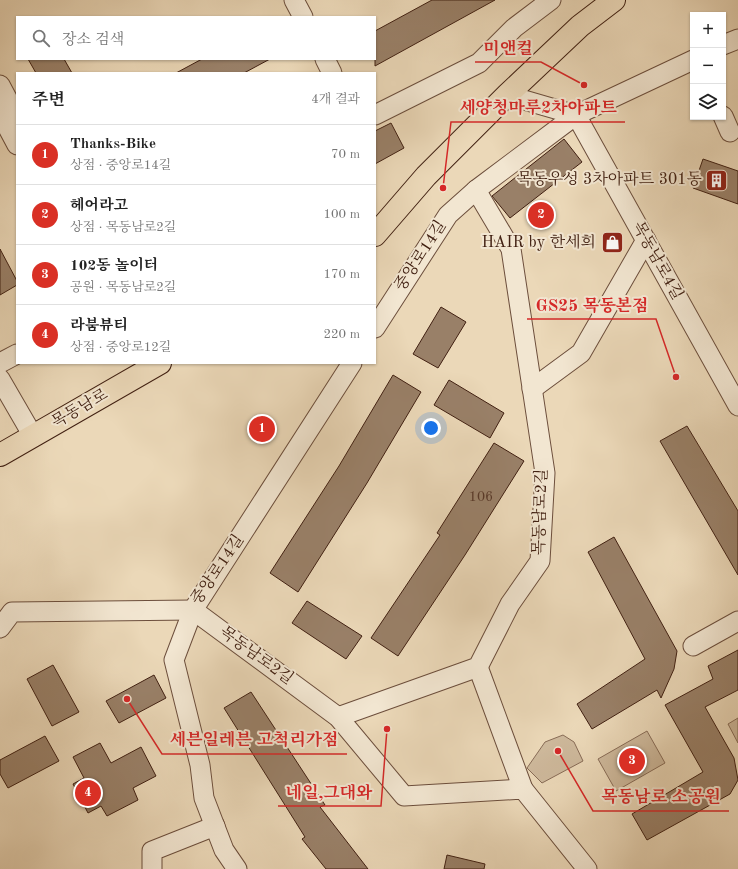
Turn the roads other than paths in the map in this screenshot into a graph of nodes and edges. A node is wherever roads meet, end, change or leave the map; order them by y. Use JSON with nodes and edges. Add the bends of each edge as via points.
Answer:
{"nodes":[{"id":1,"x":294,"y":0,"type":"edge"},
{"id":2,"x":551,"y":0,"type":"edge"},
{"id":3,"x":614,"y":0,"type":"edge"},
{"id":4,"x":302,"y":16,"type":"edge"},
{"id":5,"x":738,"y":39,"type":"edge"},
{"id":6,"x":726,"y":44,"type":"edge"},
{"id":7,"x":326,"y":60,"type":"edge"},
{"id":8,"x":690,"y":61,"type":"edge"},
{"id":9,"x":332,"y":72,"type":"edge"},
{"id":10,"x":0,"y":85,"type":"edge"},
{"id":11,"x":507,"y":95,"type":"junction"},
{"id":12,"x":0,"y":113,"type":"edge"},
{"id":13,"x":376,"y":114,"type":"edge"},
{"id":14,"x":16,"y":115,"type":"edge"},
{"id":15,"x":576,"y":115,"type":"junction"},
{"id":16,"x":16,"y":143,"type":"edge"},
{"id":17,"x":476,"y":190,"type":"junction"},
{"id":18,"x":376,"y":234,"type":"edge"},
{"id":19,"x":646,"y":240,"type":"junction"},
{"id":20,"x":376,"y":326,"type":"edge"},
{"id":21,"x":16,"y":355,"type":"edge"},
{"id":22,"x":0,"y":363,"type":"edge"},
{"id":23,"x":156,"y":364,"type":"edge"},
{"id":24,"x":351,"y":364,"type":"edge"},
{"id":25,"x":136,"y":369,"type":"edge"},
{"id":26,"x":0,"y":379,"type":"edge"},
{"id":27,"x":532,"y":389,"type":"junction"},
{"id":28,"x":738,"y":406,"type":"edge"},
{"id":29,"x":33,"y":436,"type":"junction"},
{"id":30,"x":0,"y":455,"type":"edge"},
{"id":31,"x":193,"y":610,"type":"junction"},
{"id":32,"x":738,"y":621,"type":"edge"},
{"id":33,"x":0,"y":628,"type":"edge"},
{"id":34,"x":693,"y":646,"type":"dead end"},
{"id":35,"x":478,"y":667,"type":"junction"},
{"id":36,"x":338,"y":717,"type":"junction"},
{"id":37,"x":522,"y":789,"type":"junction"},
{"id":38,"x":215,"y":826,"type":"junction"},
{"id":39,"x":152,"y":869,"type":"edge"},
{"id":40,"x":236,"y":869,"type":"edge"},
{"id":41,"x":587,"y":869,"type":"edge"}],
"edges":[{"from":1,"to":4,"type":"street"},
{"from":2,"to":13,"type":"street","via":[[514,28],[479,63]]},
{"from":3,"to":11,"type":"main road","via":[[580,26]]},
{"from":5,"to":6,"type":"street"},
{"from":7,"to":9,"type":"street"},
{"from":8,"to":15,"type":"street"},
{"from":10,"to":14,"type":"street"},
{"from":11,"to":15,"type":"street"},
{"from":11,"to":18,"type":"main road","via":[[426,176]]},
{"from":12,"to":16,"type":"street"},
{"from":15,"to":17,"type":"street"},
{"from":15,"to":19,"type":"street","name":"목동남로4길"},
{"from":17,"to":20,"type":"street","name":"중앙로14길","via":[[448,215]]},
{"from":17,"to":27,"type":"street","name":"목동남로2길","via":[[511,249]]},
{"from":19,"to":27,"type":"street","via":[[581,353]]},
{"from":19,"to":28,"type":"street","name":"목동남로4길"},
{"from":21,"to":22,"type":"street"},
{"from":23,"to":25,"type":"main road","name":"목동남로"},
{"from":24,"to":31,"type":"street","name":"중앙로14길"},
{"from":25,"to":29,"type":"main road","name":"목동남로"},
{"from":26,"to":29,"type":"street"},
{"from":27,"to":35,"type":"street","name":"목동남로2길","via":[[545,473],[540,561],[510,604]]},
{"from":29,"to":30,"type":"main road","name":"목동남로"},
{"from":31,"to":33,"type":"street","name":"중앙로14길","via":[[12,612]]},
{"from":31,"to":36,"type":"street","name":"목동남로2길"},
{"from":31,"to":38,"type":"street","via":[[174,660],[200,765],[204,798]]},
{"from":32,"to":34,"type":"street"},
{"from":35,"to":36,"type":"street"},
{"from":35,"to":37,"type":"street"},
{"from":36,"to":37,"type":"street","name":"목동남로2길","via":[[404,796]]},
{"from":37,"to":41,"type":"street"},
{"from":38,"to":39,"type":"street","via":[[152,851]]},
{"from":38,"to":40,"type":"street","via":[[224,850]]}]}
